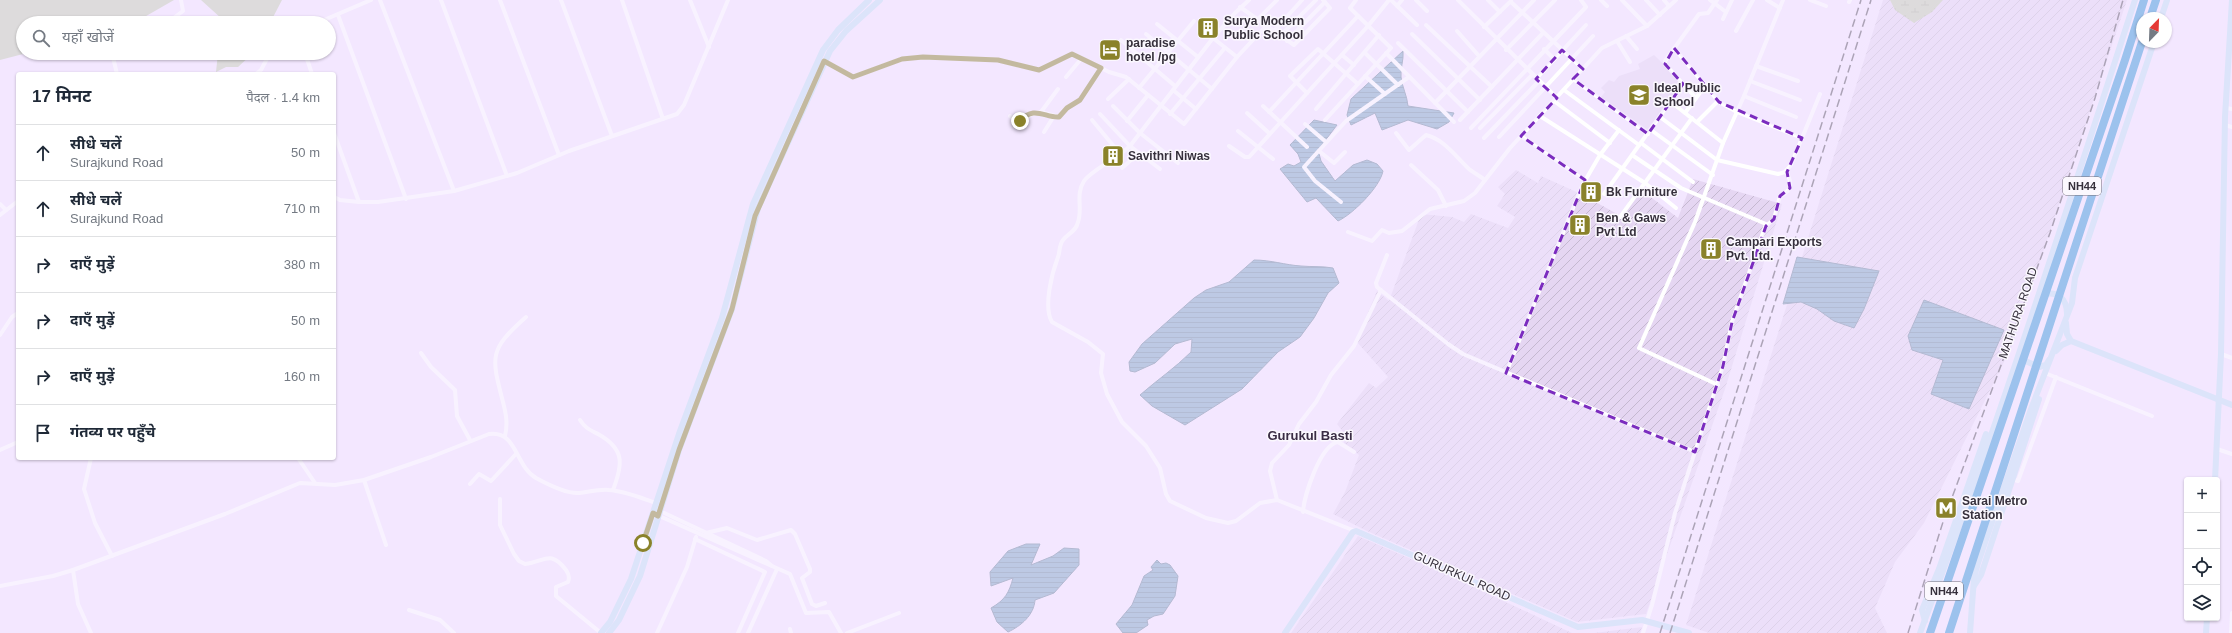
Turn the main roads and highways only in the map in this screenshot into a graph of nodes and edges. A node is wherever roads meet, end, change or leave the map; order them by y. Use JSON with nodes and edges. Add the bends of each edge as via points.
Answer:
{"nodes":[{"id":1,"x":869,"y":0,"type":"edge"},
{"id":2,"x":880,"y":0,"type":"edge"},
{"id":3,"x":2135,"y":0,"type":"edge"},
{"id":4,"x":2144,"y":0,"type":"edge"},
{"id":5,"x":2156,"y":0,"type":"edge"},
{"id":6,"x":2167,"y":0,"type":"edge"},
{"id":7,"x":2232,"y":0,"type":"edge"},
{"id":8,"x":2152,"y":12,"type":"edge"},
{"id":9,"x":2163,"y":12,"type":"edge"},
{"id":10,"x":2231,"y":24,"type":"edge"},
{"id":11,"x":2231,"y":35,"type":"edge"},
{"id":12,"x":2140,"y":48,"type":"edge"},
{"id":13,"x":2152,"y":48,"type":"edge"},
{"id":14,"x":2231,"y":61,"type":"edge"},
{"id":15,"x":2229,"y":109,"type":"edge"},
{"id":16,"x":2035,"y":301,"type":"junction"},
{"id":17,"x":2067,"y":317,"type":"junction"},
{"id":18,"x":2071,"y":341,"type":"junction"},
{"id":19,"x":2020,"y":346,"type":"junction"},
{"id":20,"x":2052,"y":356,"type":"junction"},
{"id":21,"x":2039,"y":388,"type":"junction"},
{"id":22,"x":2219,"y":401,"type":"junction"},
{"id":23,"x":2232,"y":406,"type":"edge"},
{"id":24,"x":2215,"y":477,"type":"edge"},
{"id":25,"x":656,"y":510,"type":"junction"},
{"id":26,"x":1985,"y":550,"type":"junction"},
{"id":27,"x":2207,"y":621,"type":"edge"},
{"id":28,"x":606,"y":632,"type":"edge"},
{"id":29,"x":1285,"y":633,"type":"edge"},
{"id":30,"x":1689,"y":633,"type":"edge"},
{"id":31,"x":1920,"y":633,"type":"edge"},
{"id":32,"x":1930,"y":633,"type":"edge"},
{"id":33,"x":1949,"y":633,"type":"edge"},
{"id":34,"x":1970,"y":633,"type":"edge"},
{"id":35,"x":2206,"y":633,"type":"edge"}],
"edges":[{"from":1,"to":25,"type":"main road","via":[[838,30],[823,50],[753,204],[722,318],[680,431]]},
{"from":2,"to":25,"type":"main road","via":[[840,37],[824,61],[755,216],[732,309]]},
{"from":3,"to":16,"type":"main road","name":"MATHURA ROAD"},
{"from":4,"to":32,"type":"highway","name":"MATHURA ROAD","number":"NH44"},
{"from":5,"to":8,"type":"highway"},
{"from":6,"to":9,"type":"main road"},
{"from":7,"to":10,"type":"main road"},
{"from":10,"to":11,"type":"main road"},
{"from":11,"to":14,"type":"main road"},
{"from":12,"to":33,"type":"highway","number":"NH44"},
{"from":13,"to":17,"type":"main road","via":[[2076,278]]},
{"from":14,"to":15,"type":"main road"},
{"from":15,"to":22,"type":"main road","via":[[2225,125]]},
{"from":16,"to":17,"type":"main road","via":[[2042,295],[2056,294],[2066,303]]},
{"from":16,"to":19,"type":"main road","name":"MATHURA ROAD"},
{"from":17,"to":18,"type":"main road","via":[[2066,330]]},
{"from":17,"to":20,"type":"main road"},
{"from":18,"to":20,"type":"main road","via":[[2062,344]]},
{"from":18,"to":22,"type":"main road"},
{"from":19,"to":20,"type":"main road","via":[[2020,358],[2031,364],[2043,367]]},
{"from":19,"to":31,"type":"main road","name":"MATHURA ROAD"},
{"from":20,"to":21,"type":"main road"},
{"from":21,"to":26,"type":"main road"},
{"from":21,"to":26,"type":"main road","via":[[2041,391],[2035,411]]},
{"from":22,"to":23,"type":"main road"},
{"from":22,"to":24,"type":"main road"},
{"from":25,"to":28,"type":"main road","via":[[631,579]]},
{"from":26,"to":34,"type":"main road","via":[[1973,586]]},
{"from":27,"to":35,"type":"main road"},
{"from":29,"to":30,"type":"main road","name":"GURURKUL ROAD","via":[[1355,531],[1578,627],[1647,621]]}]}
